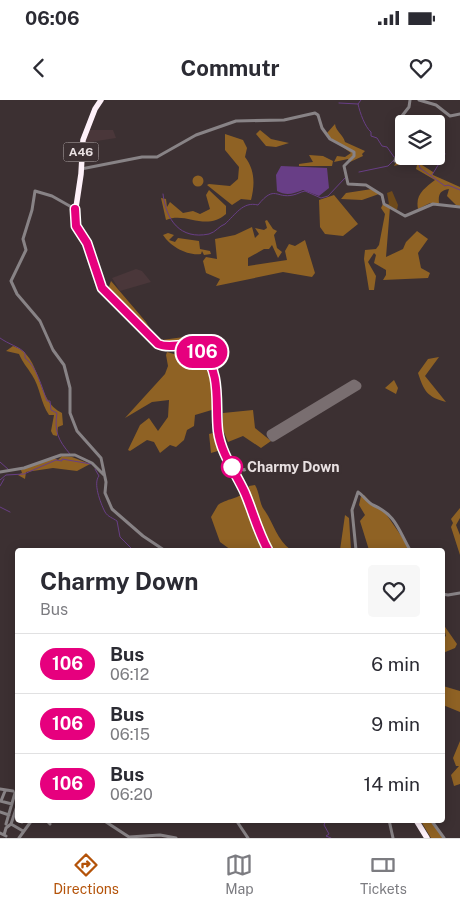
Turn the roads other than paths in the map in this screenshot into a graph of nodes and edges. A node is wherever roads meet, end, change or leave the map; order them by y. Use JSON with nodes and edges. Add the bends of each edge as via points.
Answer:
{"nodes":[{"id":1,"x":101,"y":100,"type":"edge"},
{"id":2,"x":410,"y":100,"type":"edge"},
{"id":3,"x":419,"y":100,"type":"edge"},
{"id":4,"x":460,"y":114,"type":"edge"},
{"id":5,"x":403,"y":115,"type":"edge"},
{"id":6,"x":81,"y":169,"type":"junction"},
{"id":7,"x":460,"y":207,"type":"edge"},
{"id":8,"x":75,"y":209,"type":"junction"},
{"id":9,"x":232,"y":466,"type":"junction"},
{"id":10,"x":269,"y":467,"type":"dead end"},
{"id":11,"x":0,"y":472,"type":"edge"},
{"id":12,"x":104,"y":475,"type":"junction"},
{"id":13,"x":161,"y":548,"type":"edge"},
{"id":14,"x":267,"y":548,"type":"edge"},
{"id":15,"x":356,"y":548,"type":"edge"},
{"id":16,"x":409,"y":548,"type":"edge"},
{"id":17,"x":460,"y":593,"type":"edge"},
{"id":18,"x":445,"y":594,"type":"edge"},
{"id":19,"x":0,"y":789,"type":"edge"},
{"id":20,"x":4,"y":790,"type":"junction"},
{"id":21,"x":1,"y":801,"type":"edge"},
{"id":22,"x":12,"y":804,"type":"junction"},
{"id":23,"x":0,"y":812,"type":"edge"},
{"id":24,"x":8,"y":815,"type":"junction"},
{"id":25,"x":15,"y":817,"type":"edge"},
{"id":26,"x":30,"y":823,"type":"edge"},
{"id":27,"x":108,"y":823,"type":"edge"},
{"id":28,"x":238,"y":823,"type":"edge"},
{"id":29,"x":389,"y":823,"type":"edge"},
{"id":30,"x":419,"y":823,"type":"edge"},
{"id":31,"x":433,"y":823,"type":"edge"},
{"id":32,"x":8,"y":824,"type":"junction"},
{"id":33,"x":23,"y":831,"type":"junction"},
{"id":34,"x":6,"y":835,"type":"edge"},
{"id":35,"x":19,"y":838,"type":"edge"},
{"id":36,"x":176,"y":838,"type":"edge"},
{"id":37,"x":248,"y":838,"type":"edge"},
{"id":38,"x":393,"y":838,"type":"edge"},
{"id":39,"x":428,"y":838,"type":"edge"},
{"id":40,"x":444,"y":838,"type":"edge"}],
"edges":[{"from":1,"to":6,"type":"highway","number":"A46","via":[[84,135]]},
{"from":2,"to":5,"type":"street"},
{"from":3,"to":4,"type":"street","via":[[436,105],[450,116]]},
{"from":6,"to":7,"type":"street","via":[[157,157],[196,135],[236,120],[284,120],[315,113],[330,139],[354,152],[344,166],[348,184],[372,188],[382,195],[384,204],[405,216],[433,204]]},
{"from":6,"to":8,"type":"highway","number":"A46"},
{"from":8,"to":9,"type":"highway","number":"A46","via":[[76,226],[87,243],[98,281],[108,296],[158,344],[168,347],[188,344],[205,356],[217,391],[220,439]]},
{"from":8,"to":12,"type":"street","via":[[37,190],[23,239],[26,250],[11,281],[16,294],[40,321],[53,350],[64,363],[70,388],[69,409],[75,427],[100,456]]},
{"from":9,"to":10,"type":"street","via":[[244,470],[252,466],[260,469]]},
{"from":9,"to":14,"type":"highway","number":"A46"},
{"from":11,"to":12,"type":"street","via":[[75,454],[92,462]]},
{"from":12,"to":13,"type":"street","via":[[105,493],[112,509]]},
{"from":15,"to":16,"type":"street","via":[[352,510],[358,492],[371,504],[386,511]]},
{"from":17,"to":18,"type":"street"},
{"from":19,"to":20,"type":"street"},
{"from":20,"to":21,"type":"street"},
{"from":20,"to":22,"type":"street","via":[[14,792]]},
{"from":21,"to":22,"type":"street"},
{"from":22,"to":24,"type":"street"},
{"from":23,"to":24,"type":"street"},
{"from":24,"to":32,"type":"street"},
{"from":25,"to":32,"type":"street"},
{"from":26,"to":33,"type":"street"},
{"from":27,"to":36,"type":"street","via":[[129,837],[160,835]]},
{"from":28,"to":37,"type":"street"},
{"from":29,"to":38,"type":"street"},
{"from":30,"to":39,"type":"highway"},
{"from":31,"to":40,"type":"street"},
{"from":32,"to":33,"type":"street"},
{"from":32,"to":34,"type":"street"},
{"from":33,"to":35,"type":"street"}]}
